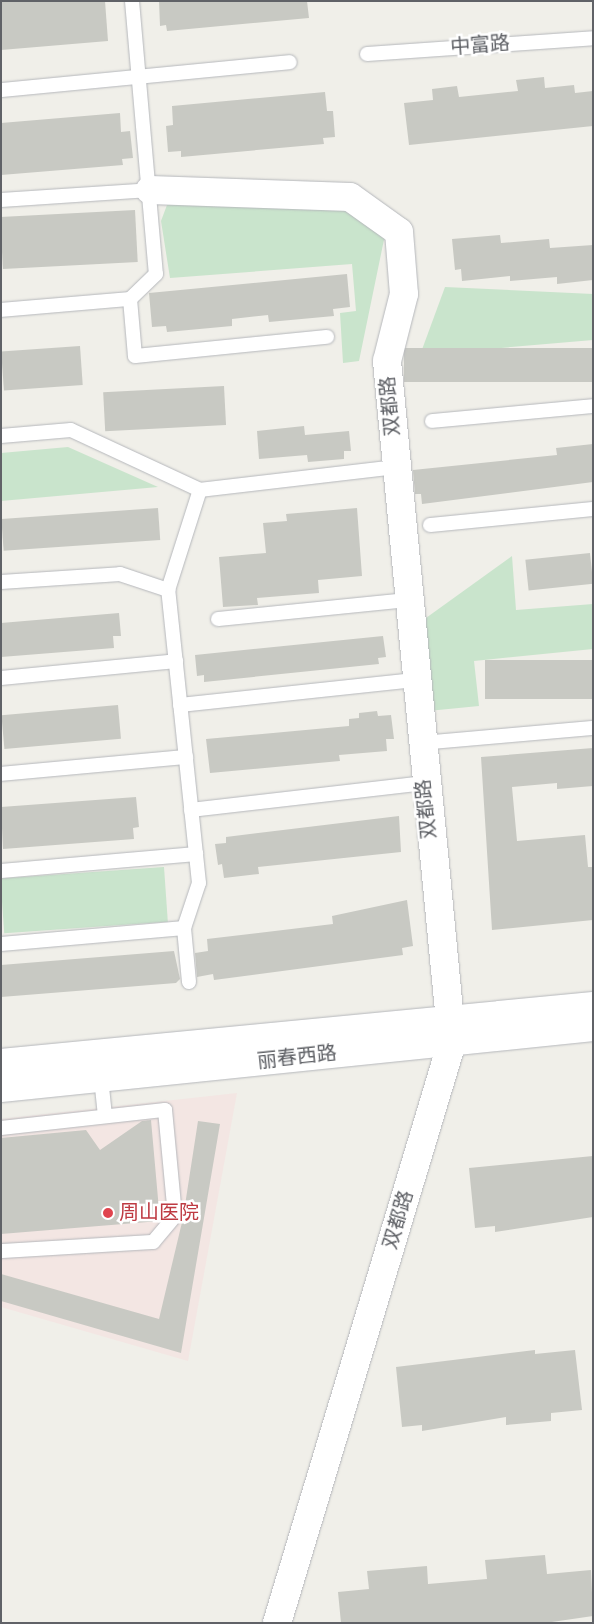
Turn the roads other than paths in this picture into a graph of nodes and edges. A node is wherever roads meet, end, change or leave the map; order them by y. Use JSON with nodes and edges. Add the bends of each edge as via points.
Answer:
{"nodes":[{"id":1,"x":132,"y":1,"type":"edge"},
{"id":2,"x":593,"y":38,"type":"edge"},
{"id":3,"x":367,"y":54,"type":"dead end"},
{"id":4,"x":290,"y":62,"type":"dead end"},
{"id":5,"x":140,"y":77,"type":"junction"},
{"id":6,"x":1,"y":90,"type":"edge"},
{"id":7,"x":150,"y":190,"type":"junction"},
{"id":8,"x":1,"y":200,"type":"edge"},
{"id":9,"x":130,"y":299,"type":"junction"},
{"id":10,"x":1,"y":310,"type":"edge"},
{"id":11,"x":327,"y":337,"type":"dead end"},
{"id":12,"x":593,"y":406,"type":"edge"},
{"id":13,"x":432,"y":421,"type":"dead end"},
{"id":14,"x":1,"y":436,"type":"edge"},
{"id":15,"x":396,"y":467,"type":"junction"},
{"id":16,"x":200,"y":490,"type":"junction"},
{"id":17,"x":593,"y":509,"type":"edge"},
{"id":18,"x":430,"y":525,"type":"dead end"},
{"id":19,"x":1,"y":582,"type":"edge"},
{"id":20,"x":168,"y":590,"type":"junction"},
{"id":21,"x":408,"y":600,"type":"junction"},
{"id":22,"x":218,"y":619,"type":"dead end"},
{"id":23,"x":176,"y":661,"type":"junction"},
{"id":24,"x":1,"y":678,"type":"edge"},
{"id":25,"x":415,"y":680,"type":"junction"},
{"id":26,"x":180,"y":705,"type":"junction"},
{"id":27,"x":593,"y":728,"type":"edge"},
{"id":28,"x":421,"y":743,"type":"junction"},
{"id":29,"x":186,"y":758,"type":"junction"},
{"id":30,"x":1,"y":774,"type":"edge"},
{"id":31,"x":424,"y":783,"type":"junction"},
{"id":32,"x":191,"y":810,"type":"junction"},
{"id":33,"x":196,"y":854,"type":"junction"},
{"id":34,"x":1,"y":870,"type":"edge"},
{"id":35,"x":184,"y":928,"type":"junction"},
{"id":36,"x":1,"y":944,"type":"edge"},
{"id":37,"x":189,"y":982,"type":"dead end"},
{"id":38,"x":593,"y":1006,"type":"edge"},
{"id":39,"x":593,"y":1027,"type":"edge"},
{"id":40,"x":451,"y":1031,"type":"junction"},
{"id":41,"x":1,"y":1063,"type":"edge"},
{"id":42,"x":101,"y":1078,"type":"junction"},
{"id":43,"x":1,"y":1088,"type":"edge"},
{"id":44,"x":105,"y":1116,"type":"junction"},
{"id":45,"x":1,"y":1128,"type":"edge"},
{"id":46,"x":1,"y":1251,"type":"edge"},
{"id":47,"x":277,"y":1623,"type":"edge"}],
"edges":[{"from":1,"to":5,"type":"lane"},
{"from":2,"to":3,"type":"lane","name":"中富路"},
{"from":4,"to":5,"type":"lane"},
{"from":5,"to":6,"type":"lane"},
{"from":5,"to":7,"type":"lane"},
{"from":7,"to":8,"type":"lane"},
{"from":7,"to":9,"type":"lane","via":[[156,274]]},
{"from":7,"to":15,"type":"street","name":"双都路","via":[[350,197],[399,232],[404,294],[386,361]]},
{"from":9,"to":10,"type":"lane"},
{"from":9,"to":11,"type":"lane","via":[[134,356]]},
{"from":12,"to":13,"type":"lane"},
{"from":14,"to":16,"type":"lane","via":[[71,430]]},
{"from":15,"to":16,"type":"lane"},
{"from":15,"to":21,"type":"street","name":"双都路"},
{"from":16,"to":20,"type":"lane"},
{"from":17,"to":18,"type":"lane"},
{"from":19,"to":20,"type":"lane","via":[[120,574]]},
{"from":20,"to":23,"type":"lane"},
{"from":21,"to":22,"type":"lane"},
{"from":21,"to":25,"type":"street","name":"双都路"},
{"from":23,"to":24,"type":"lane"},
{"from":23,"to":26,"type":"lane"},
{"from":25,"to":26,"type":"lane"},
{"from":25,"to":28,"type":"street","name":"双都路"},
{"from":26,"to":29,"type":"lane"},
{"from":27,"to":28,"type":"lane"},
{"from":28,"to":31,"type":"street","name":"双都路"},
{"from":29,"to":30,"type":"lane"},
{"from":29,"to":32,"type":"lane"},
{"from":31,"to":32,"type":"lane"},
{"from":31,"to":40,"type":"street","name":"双都路"},
{"from":32,"to":33,"type":"lane"},
{"from":33,"to":34,"type":"lane"},
{"from":33,"to":35,"type":"lane","via":[[199,883]]},
{"from":35,"to":36,"type":"lane"},
{"from":35,"to":37,"type":"lane"},
{"from":38,"to":40,"type":"street","name":"丽春西路"},
{"from":39,"to":40,"type":"street","name":"丽春西路"},
{"from":40,"to":41,"type":"street","name":"丽春西路"},
{"from":40,"to":42,"type":"street","name":"丽春西路"},
{"from":40,"to":47,"type":"street","name":"双都路"},
{"from":42,"to":43,"type":"street","name":"丽春西路"},
{"from":42,"to":44,"type":"lane"},
{"from":44,"to":45,"type":"lane"},
{"from":44,"to":46,"type":"lane","via":[[166,1110],[175,1216],[153,1242]]}]}
